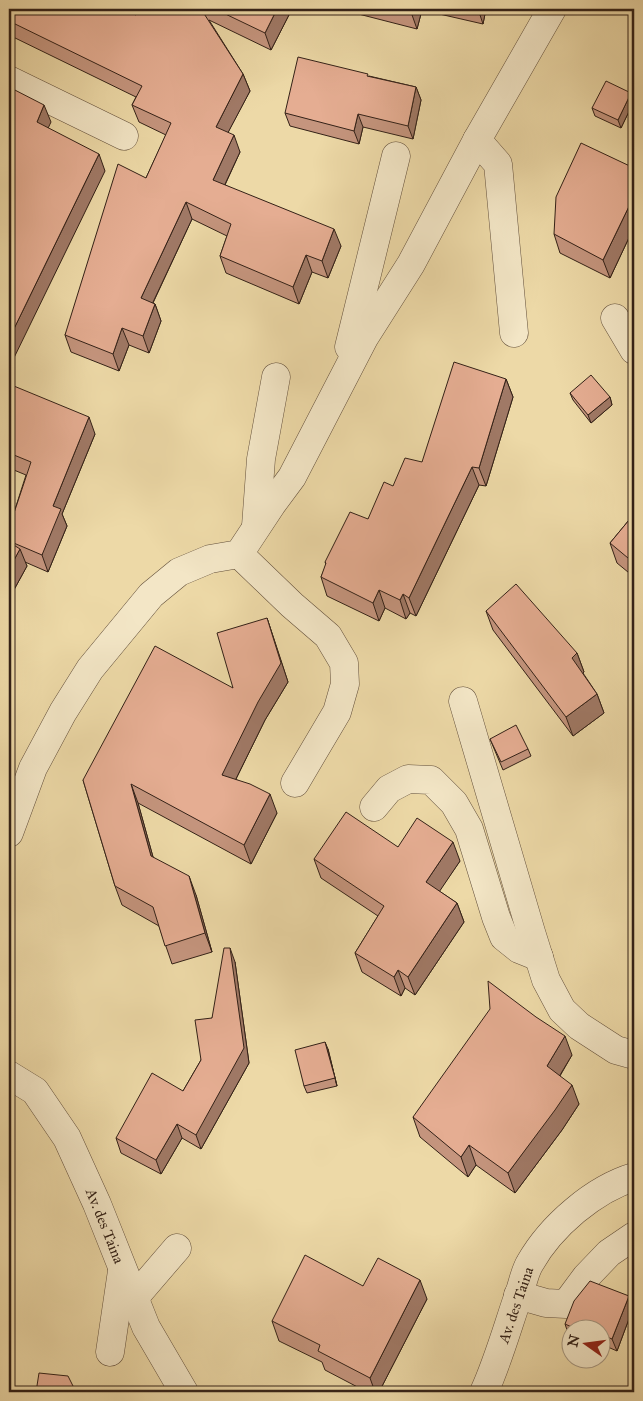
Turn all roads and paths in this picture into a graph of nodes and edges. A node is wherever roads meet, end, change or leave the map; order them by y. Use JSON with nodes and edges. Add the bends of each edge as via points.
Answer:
{"nodes":[{"id":1,"x":552,"y":9,"type":"edge"},
{"id":2,"x":9,"y":80,"type":"edge"},
{"id":3,"x":124,"y":136,"type":"dead end"},
{"id":4,"x":477,"y":140,"type":"junction"},
{"id":5,"x":396,"y":156,"type":"dead end"},
{"id":6,"x":615,"y":318,"type":"dead end"},
{"id":7,"x":514,"y":333,"type":"dead end"},
{"id":8,"x":634,"y":350,"type":"edge"},
{"id":9,"x":276,"y":377,"type":"dead end"},
{"id":10,"x":338,"y":389,"type":"junction"},
{"id":11,"x":256,"y":528,"type":"junction"},
{"id":12,"x":240,"y":554,"type":"junction"},
{"id":13,"x":463,"y":701,"type":"dead end"},
{"id":14,"x":295,"y":782,"type":"dead end"},
{"id":15,"x":374,"y":807,"type":"dead end"},
{"id":16,"x":9,"y":833,"type":"edge"},
{"id":17,"x":539,"y":957,"type":"junction"},
{"id":18,"x":634,"y":1055,"type":"edge"},
{"id":19,"x":9,"y":1075,"type":"edge"},
{"id":20,"x":634,"y":1177,"type":"edge"},
{"id":21,"x":634,"y":1236,"type":"edge"},
{"id":22,"x":177,"y":1248,"type":"dead end"},
{"id":23,"x":122,"y":1269,"type":"junction"},
{"id":24,"x":518,"y":1295,"type":"junction"},
{"id":25,"x":134,"y":1298,"type":"junction"},
{"id":26,"x":110,"y":1352,"type":"dead end"},
{"id":27,"x":184,"y":1392,"type":"edge"},
{"id":28,"x":484,"y":1392,"type":"edge"}],
"edges":[{"from":1,"to":4,"type":"street"},
{"from":2,"to":3,"type":"street"},
{"from":4,"to":7,"type":"street","via":[[498,164]]},
{"from":4,"to":10,"type":"street","via":[[411,264],[364,338]]},
{"from":5,"to":10,"type":"street"},
{"from":6,"to":8,"type":"street"},
{"from":9,"to":11,"type":"street","via":[[261,459]]},
{"from":10,"to":11,"type":"street","via":[[292,477]]},
{"from":11,"to":12,"type":"street"},
{"from":12,"to":14,"type":"street","via":[[328,636],[344,663],[345,684],[336,712]]},
{"from":12,"to":16,"type":"street","via":[[210,559],[179,572],[151,594],[90,668],[63,712],[33,768]]},
{"from":13,"to":17,"type":"street"},
{"from":15,"to":17,"type":"street","via":[[390,789],[408,778],[431,780],[454,803],[469,829],[504,937],[519,949]]},
{"from":17,"to":18,"type":"street","via":[[546,980],[562,1010],[579,1026],[616,1050]]},
{"from":19,"to":23,"type":"street","name":"Av. des Taina","via":[[35,1091],[67,1138]]},
{"from":20,"to":24,"type":"street","name":"Av. des Taina","via":[[587,1200],[556,1228],[530,1263]]},
{"from":21,"to":24,"type":"street","via":[[609,1253],[566,1304],[546,1303]]},
{"from":22,"to":25,"type":"street"},
{"from":23,"to":25,"type":"street","name":"Av. des Taina"},
{"from":23,"to":26,"type":"street"},
{"from":24,"to":28,"type":"street","name":"Av. des Taina"},
{"from":25,"to":27,"type":"street","name":"Av. des Taina","via":[[146,1327]]}]}
